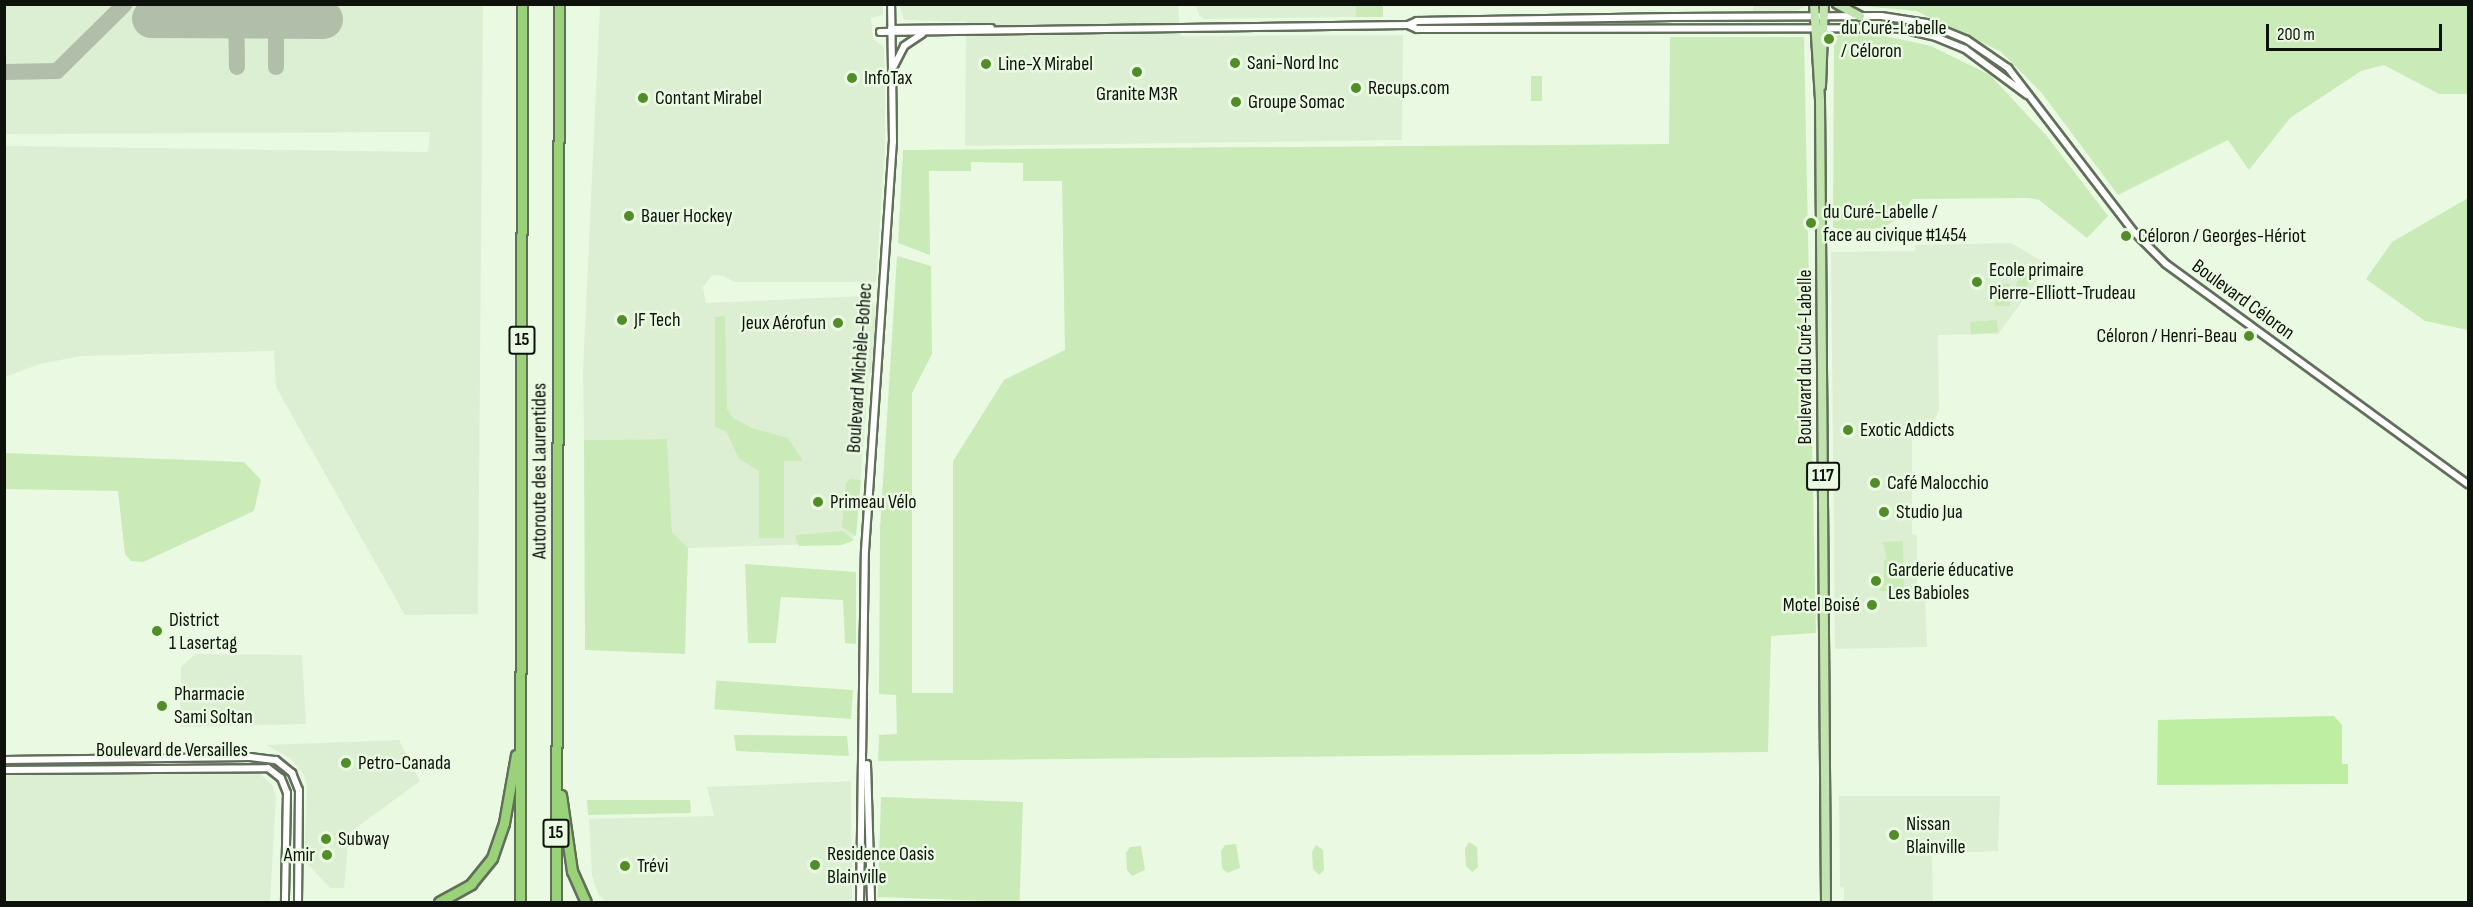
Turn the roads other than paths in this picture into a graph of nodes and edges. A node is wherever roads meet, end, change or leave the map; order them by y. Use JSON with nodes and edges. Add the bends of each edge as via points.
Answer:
{"nodes":[{"id":1,"x":522,"y":4,"type":"edge"},
{"id":2,"x":559,"y":4,"type":"edge"},
{"id":3,"x":891,"y":4,"type":"edge"},
{"id":4,"x":1814,"y":4,"type":"edge"},
{"id":5,"x":1824,"y":4,"type":"edge"},
{"id":6,"x":1837,"y":4,"type":"edge"},
{"id":7,"x":1814,"y":16,"type":"junction"},
{"id":8,"x":1825,"y":16,"type":"junction"},
{"id":9,"x":1860,"y":16,"type":"junction"},
{"id":10,"x":1408,"y":25,"type":"junction"},
{"id":11,"x":1814,"y":26,"type":"junction"},
{"id":12,"x":1825,"y":26,"type":"junction"},
{"id":13,"x":1004,"y":29,"type":"junction"},
{"id":14,"x":892,"y":31,"type":"junction"},
{"id":15,"x":923,"y":34,"type":"junction"},
{"id":16,"x":892,"y":69,"type":"junction"},
{"id":17,"x":1820,"y":100,"type":"junction"},
{"id":18,"x":2040,"y":108,"type":"junction"},
{"id":19,"x":2467,"y":482,"type":"edge"},
{"id":20,"x":864,"y":710,"type":"junction"},
{"id":21,"x":520,"y":726,"type":"junction"},
{"id":22,"x":4,"y":760,"type":"edge"},
{"id":23,"x":557,"y":763,"type":"junction"},
{"id":24,"x":4,"y":770,"type":"edge"},
{"id":25,"x":285,"y":903,"type":"edge"},
{"id":26,"x":298,"y":903,"type":"edge"},
{"id":27,"x":439,"y":903,"type":"edge"},
{"id":28,"x":520,"y":903,"type":"edge"},
{"id":29,"x":556,"y":903,"type":"edge"},
{"id":30,"x":586,"y":903,"type":"edge"},
{"id":31,"x":860,"y":903,"type":"edge"},
{"id":32,"x":871,"y":903,"type":"edge"},
{"id":33,"x":1826,"y":903,"type":"edge"}],
"edges":[{"from":1,"to":21,"type":"highway","name":"Autoroute des Laurentides","number":"15"},
{"from":2,"to":23,"type":"highway","name":"Autoroute des Laurentides","number":"15"},
{"from":3,"to":14,"type":"street","name":"Boulevard Michèle-Bohec"},
{"from":4,"to":7,"type":"main road","name":"Boulevard du Curé-Labelle","number":"117"},
{"from":5,"to":8,"type":"main road","name":"Boulevard du Curé-Labelle","number":"117"},
{"from":6,"to":9,"type":"main road"},
{"from":7,"to":8,"type":"street","name":"Boulevard Céloron"},
{"from":7,"to":10,"type":"street","name":"Boulevard Céloron","via":[[1417,21]]},
{"from":7,"to":11,"type":"main road","name":"Boulevard du Curé-Labelle","number":"117"},
{"from":8,"to":9,"type":"street","name":"Boulevard Céloron"},
{"from":8,"to":12,"type":"main road","name":"Boulevard du Curé-Labelle","number":"117"},
{"from":9,"to":18,"type":"street","name":"Boulevard Céloron","via":[[1920,22],[1967,40],[2008,68]]},
{"from":10,"to":11,"type":"street","name":"Boulevard Céloron","via":[[1417,29]]},
{"from":10,"to":13,"type":"street"},
{"from":11,"to":12,"type":"street","name":"Boulevard Céloron"},
{"from":11,"to":17,"type":"main road","name":"Boulevard du Curé-Labelle","number":"117"},
{"from":12,"to":17,"type":"main road","name":"Boulevard du Curé-Labelle","number":"117"},
{"from":12,"to":18,"type":"street","name":"Boulevard Céloron","via":[[1897,28],[1944,40],[1996,69]]},
{"from":13,"to":14,"type":"street","via":[[967,26]]},
{"from":13,"to":15,"type":"street"},
{"from":14,"to":15,"type":"street"},
{"from":14,"to":16,"type":"street","name":"Boulevard Michèle-Bohec"},
{"from":15,"to":16,"type":"street","via":[[903,48]]},
{"from":16,"to":20,"type":"street","name":"Boulevard Michèle-Bohec","via":[[892,142],[864,551]]},
{"from":17,"to":33,"type":"main road","name":"Boulevard du Curé-Labelle","number":"117"},
{"from":18,"to":19,"type":"street","name":"Boulevard Céloron","via":[[2134,231],[2166,264]]},
{"from":20,"to":31,"type":"street","name":"Boulevard Michèle-Bohec"},
{"from":20,"to":32,"type":"street","name":"Boulevard Michèle-Bohec"},
{"from":21,"to":27,"type":"highway","via":[[504,824],[495,853],[471,884]]},
{"from":21,"to":28,"type":"highway","name":"Autoroute des Laurentides","number":"15"},
{"from":22,"to":26,"type":"street","name":"Boulevard de Versailles","via":[[250,756],[279,761],[292,773],[299,790]]},
{"from":23,"to":29,"type":"highway","name":"Autoroute des Laurentides","number":"15"},
{"from":23,"to":30,"type":"highway","via":[[570,860]]},
{"from":24,"to":25,"type":"street","name":"Boulevard de Versailles","via":[[268,768],[281,778],[287,793]]}]}
